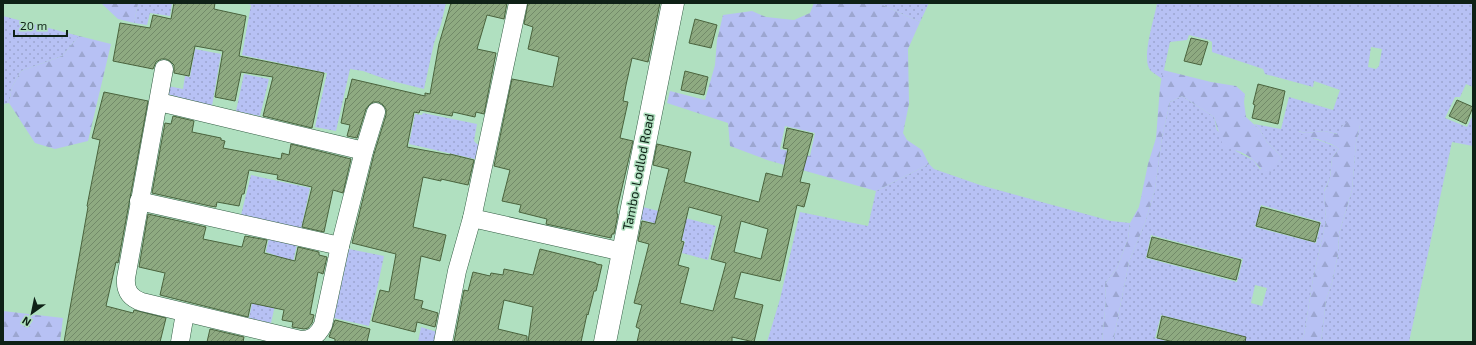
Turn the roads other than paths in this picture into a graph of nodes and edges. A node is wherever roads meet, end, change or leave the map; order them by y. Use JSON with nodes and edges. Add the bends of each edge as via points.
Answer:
{"nodes":[{"id":1,"x":518,"y":3,"type":"edge"},
{"id":2,"x":673,"y":3,"type":"edge"},
{"id":3,"x":164,"y":69,"type":"dead end"},
{"id":4,"x":159,"y":102,"type":"junction"},
{"id":5,"x":376,"y":112,"type":"dead end"},
{"id":6,"x":364,"y":151,"type":"junction"},
{"id":7,"x":139,"y":201,"type":"junction"},
{"id":8,"x":472,"y":218,"type":"junction"},
{"id":9,"x":340,"y":246,"type":"junction"},
{"id":10,"x":622,"y":252,"type":"junction"},
{"id":11,"x":185,"y":313,"type":"junction"},
{"id":12,"x":180,"y":342,"type":"edge"},
{"id":13,"x":443,"y":342,"type":"edge"},
{"id":14,"x":605,"y":342,"type":"edge"}],
"edges":[{"from":1,"to":8,"type":"street"},
{"from":2,"to":10,"type":"street","name":"Tambo-Lodlod Road"},
{"from":3,"to":4,"type":"street"},
{"from":4,"to":6,"type":"street"},
{"from":4,"to":7,"type":"street"},
{"from":5,"to":6,"type":"street"},
{"from":6,"to":9,"type":"street"},
{"from":7,"to":9,"type":"street"},
{"from":7,"to":11,"type":"street","via":[[126,278],[128,291],[137,301]]},
{"from":8,"to":10,"type":"street"},
{"from":8,"to":13,"type":"street","via":[[457,271]]},
{"from":9,"to":11,"type":"street","via":[[323,325],[315,337],[301,340]]},
{"from":10,"to":14,"type":"street","name":"Tambo-Lodlod Road"},
{"from":11,"to":12,"type":"street"}]}
